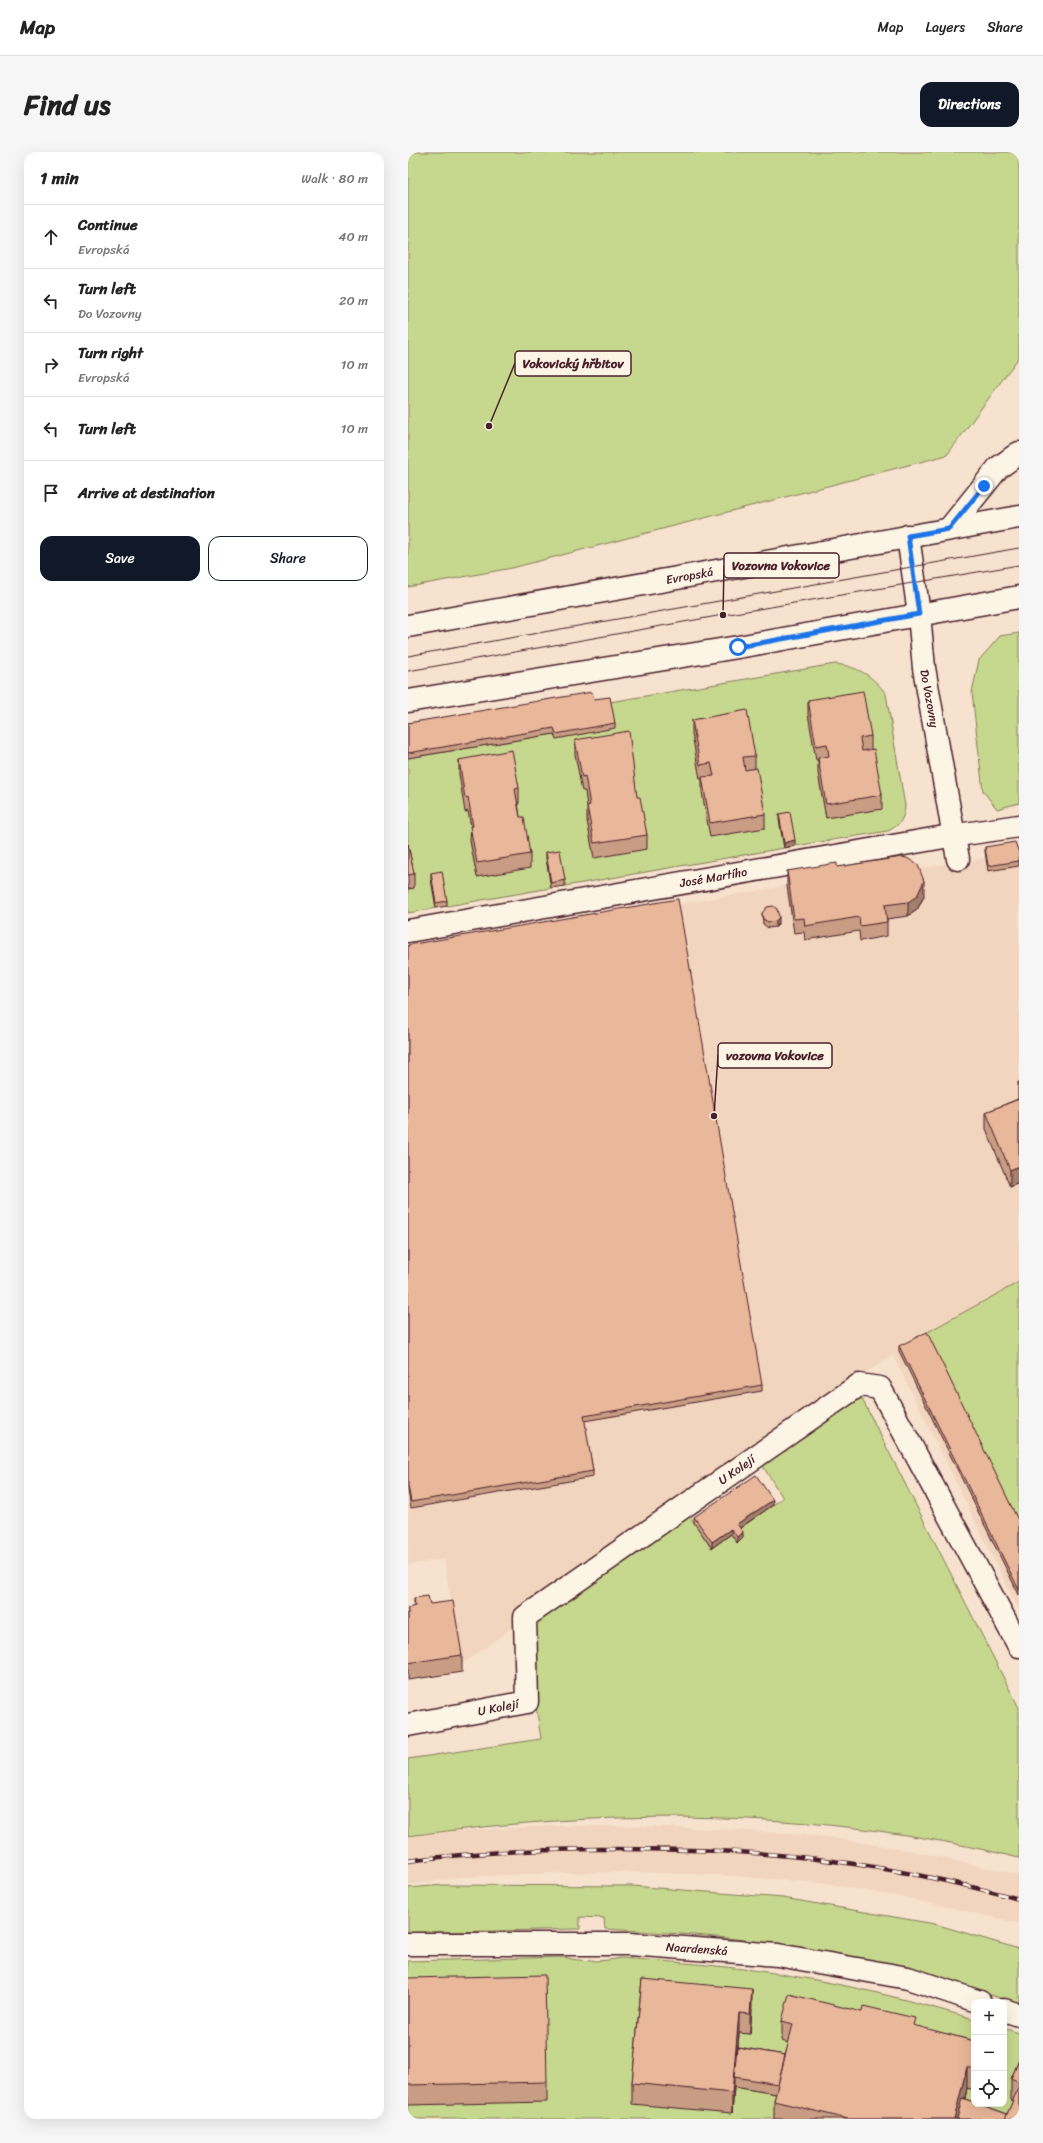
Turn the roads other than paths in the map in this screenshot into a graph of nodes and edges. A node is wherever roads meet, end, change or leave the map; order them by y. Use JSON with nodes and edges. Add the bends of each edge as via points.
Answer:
{"nodes":[{"id":1,"x":1019,"y":453,"type":"edge"},
{"id":2,"x":1019,"y":517,"type":"edge"},
{"id":3,"x":949,"y":529,"type":"junction"},
{"id":4,"x":908,"y":536,"type":"junction"},
{"id":5,"x":1019,"y":597,"type":"edge"},
{"id":6,"x":919,"y":614,"type":"junction"},
{"id":7,"x":408,"y":626,"type":"edge"},
{"id":8,"x":408,"y":701,"type":"edge"},
{"id":9,"x":1019,"y":826,"type":"edge"},
{"id":10,"x":954,"y":835,"type":"junction"},
{"id":11,"x":958,"y":859,"type":"dead end"},
{"id":12,"x":408,"y":931,"type":"edge"},
{"id":13,"x":1019,"y":1646,"type":"edge"},
{"id":14,"x":408,"y":1725,"type":"edge"},
{"id":15,"x":408,"y":1944,"type":"edge"},
{"id":16,"x":971,"y":1999,"type":"edge"},
{"id":17,"x":1007,"y":2011,"type":"edge"},
{"id":18,"x":1019,"y":2015,"type":"edge"}],
"edges":[{"from":1,"to":3,"type":"street","via":[[998,468]]},
{"from":2,"to":3,"type":"street","name":"Evropská"},
{"from":3,"to":4,"type":"street","name":"Evropská"},
{"from":4,"to":6,"type":"street","name":"Do Vozovny"},
{"from":4,"to":7,"type":"street","name":"Evropská"},
{"from":5,"to":6,"type":"street"},
{"from":6,"to":8,"type":"street","via":[[738,647]]},
{"from":6,"to":10,"type":"street","name":"Do Vozovny","via":[[924,668]]},
{"from":9,"to":10,"type":"street","name":"José Martího"},
{"from":10,"to":11,"type":"street","name":"Do Vozovny"},
{"from":10,"to":12,"type":"street","name":"José Martího"},
{"from":13,"to":14,"type":"street","name":"U Kolejí","via":[[880,1388],[859,1385],[525,1617],[527,1702]]},
{"from":15,"to":16,"type":"street","name":"Naardenská","via":[[615,1944],[778,1955],[908,1978]]},
{"from":17,"to":18,"type":"street"}]}
